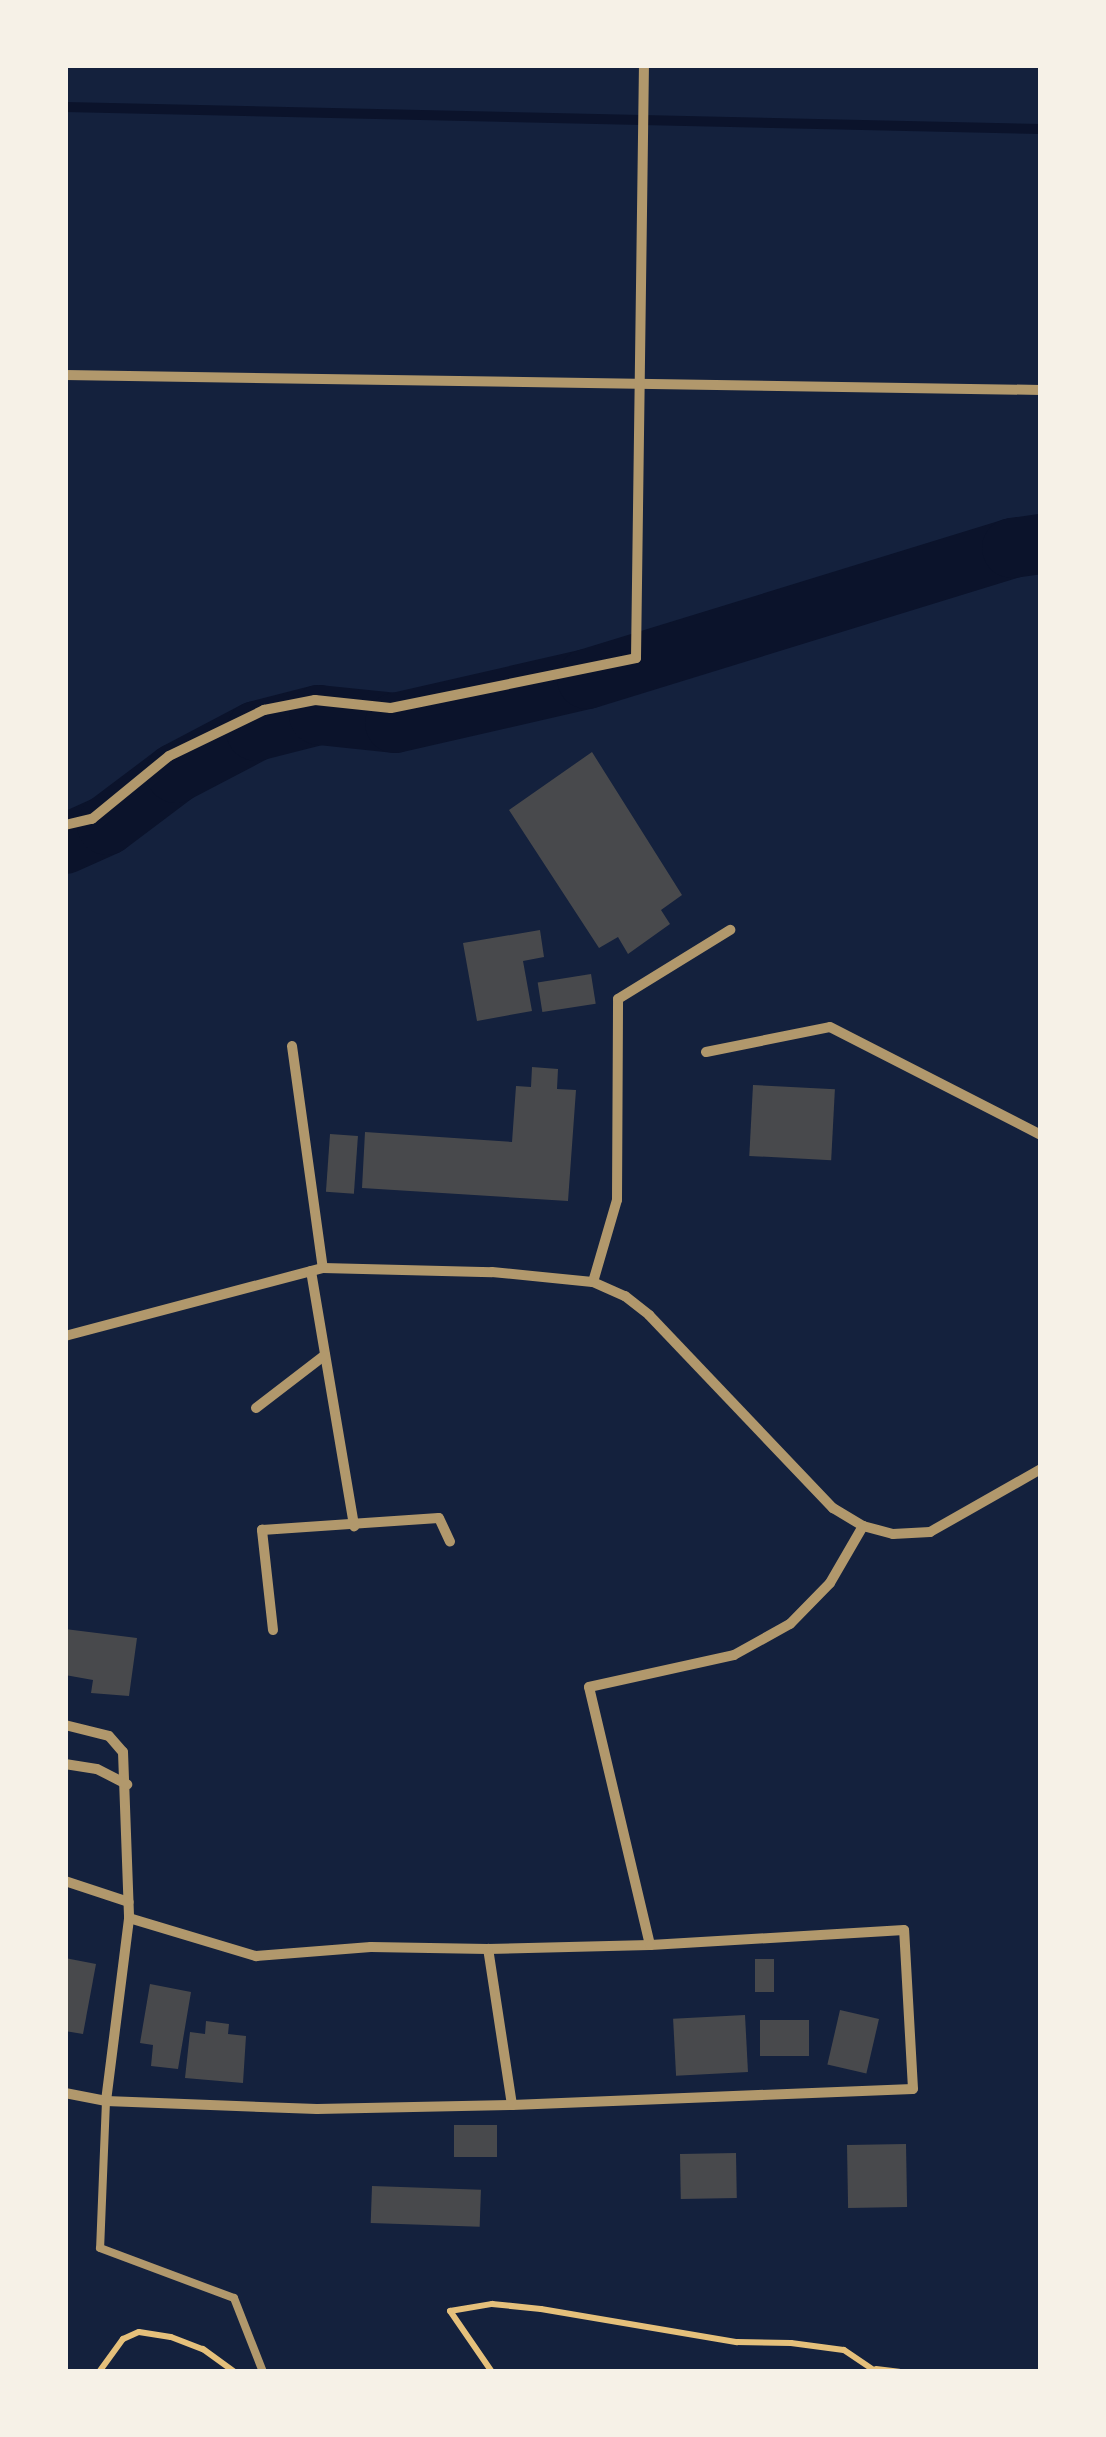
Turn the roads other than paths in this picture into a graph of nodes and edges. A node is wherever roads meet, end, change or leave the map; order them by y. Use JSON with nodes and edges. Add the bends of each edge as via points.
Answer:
{"nodes":[{"id":1,"x":644,"y":65,"type":"edge"},
{"id":2,"x":65,"y":375,"type":"edge"},
{"id":3,"x":641,"y":383,"type":"junction"},
{"id":4,"x":1041,"y":390,"type":"edge"},
{"id":5,"x":65,"y":825,"type":"edge"},
{"id":6,"x":730,"y":930,"type":"dead end"},
{"id":7,"x":292,"y":1046,"type":"dead end"},
{"id":8,"x":706,"y":1052,"type":"dead end"},
{"id":9,"x":1041,"y":1134,"type":"edge"},
{"id":10,"x":317,"y":1270,"type":"junction"},
{"id":11,"x":594,"y":1282,"type":"junction"},
{"id":12,"x":65,"y":1336,"type":"edge"},
{"id":13,"x":325,"y":1355,"type":"junction"},
{"id":14,"x":256,"y":1408,"type":"dead end"},
{"id":15,"x":1041,"y":1469,"type":"edge"},
{"id":16,"x":354,"y":1526,"type":"junction"},
{"id":17,"x":863,"y":1526,"type":"junction"},
{"id":18,"x":450,"y":1542,"type":"dead end"},
{"id":19,"x":273,"y":1630,"type":"dead end"},
{"id":20,"x":65,"y":1725,"type":"edge"},
{"id":21,"x":65,"y":1764,"type":"edge"},
{"id":22,"x":127,"y":1784,"type":"junction"},
{"id":23,"x":65,"y":1880,"type":"edge"},
{"id":24,"x":129,"y":1902,"type":"junction"},
{"id":25,"x":130,"y":1918,"type":"junction"},
{"id":26,"x":650,"y":1945,"type":"junction"},
{"id":27,"x":488,"y":1950,"type":"junction"},
{"id":28,"x":65,"y":2093,"type":"edge"},
{"id":29,"x":106,"y":2100,"type":"junction"},
{"id":30,"x":512,"y":2105,"type":"junction"},
{"id":31,"x":263,"y":2372,"type":"edge"}],
"edges":[{"from":1,"to":3,"type":"street"},
{"from":2,"to":3,"type":"street"},
{"from":3,"to":4,"type":"street"},
{"from":3,"to":5,"type":"street","via":[[636,658],[391,708],[315,700],[264,710],[169,756],[92,819]]},
{"from":6,"to":11,"type":"street","via":[[618,999],[618,1200]]},
{"from":7,"to":10,"type":"street"},
{"from":8,"to":9,"type":"street","via":[[830,1026]]},
{"from":10,"to":11,"type":"street","via":[[492,1272]]},
{"from":10,"to":12,"type":"street"},
{"from":10,"to":13,"type":"street"},
{"from":11,"to":17,"type":"street","via":[[650,1314],[833,1508]]},
{"from":13,"to":14,"type":"street"},
{"from":13,"to":16,"type":"street"},
{"from":15,"to":17,"type":"street","via":[[930,1532],[893,1534]]},
{"from":16,"to":18,"type":"street","via":[[439,1518]]},
{"from":16,"to":19,"type":"street","via":[[262,1530]]},
{"from":17,"to":26,"type":"street","via":[[830,1584],[790,1624],[734,1655],[590,1687]]},
{"from":20,"to":22,"type":"street","via":[[109,1736],[123,1752]]},
{"from":21,"to":22,"type":"street","via":[[97,1769]]},
{"from":22,"to":24,"type":"street"},
{"from":23,"to":24,"type":"street"},
{"from":24,"to":25,"type":"street"},
{"from":25,"to":27,"type":"street","via":[[256,1956],[371,1948]]},
{"from":25,"to":29,"type":"street"},
{"from":26,"to":27,"type":"street"},
{"from":26,"to":30,"type":"street","via":[[904,1930],[913,2090]]},
{"from":27,"to":30,"type":"street"},
{"from":28,"to":29,"type":"street"},
{"from":29,"to":30,"type":"street","via":[[317,2110]]},
{"from":29,"to":31,"type":"lane","via":[[100,2248],[234,2298]]}]}
